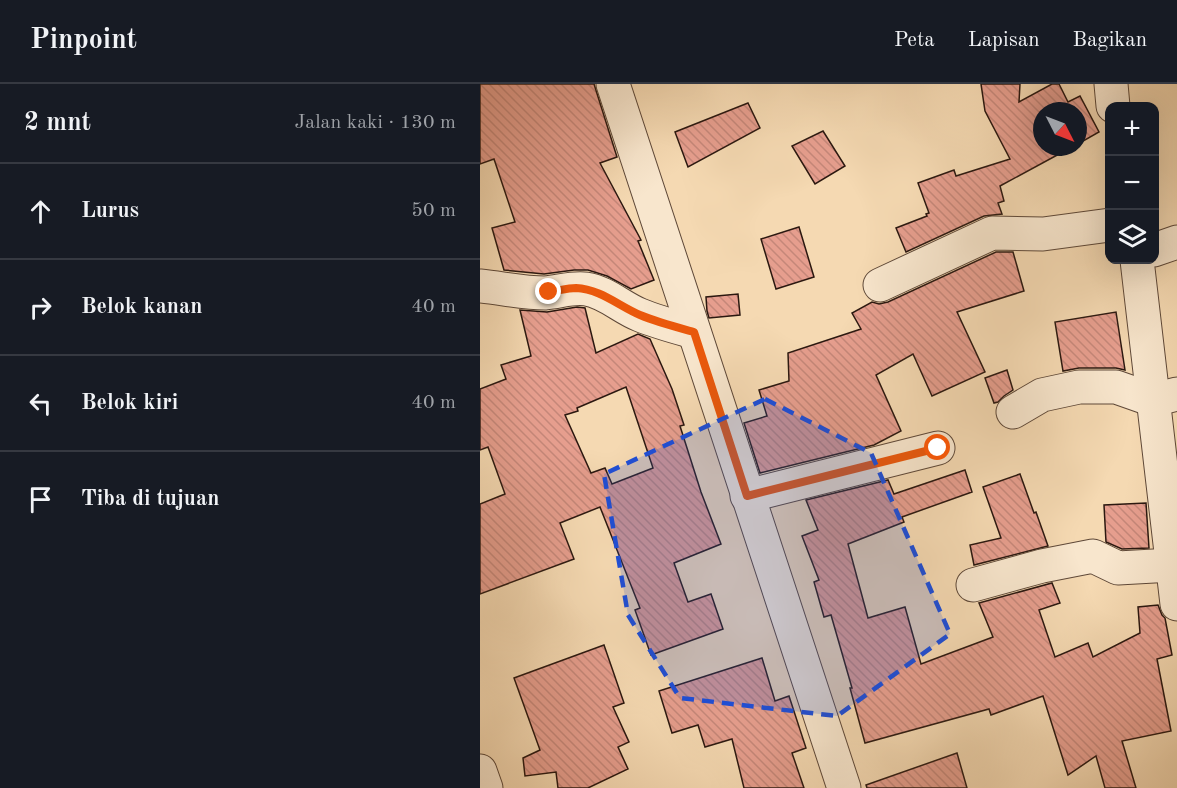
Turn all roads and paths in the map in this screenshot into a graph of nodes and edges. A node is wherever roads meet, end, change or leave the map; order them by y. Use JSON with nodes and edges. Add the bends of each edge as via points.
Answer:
{"nodes":[{"id":1,"x":613,"y":84,"type":"edge"},
{"id":2,"x":1111,"y":84,"type":"edge"},
{"id":3,"x":1113,"y":102,"type":"edge"},
{"id":4,"x":1105,"y":226,"type":"edge"},
{"id":5,"x":1177,"y":242,"type":"edge"},
{"id":6,"x":1159,"y":249,"type":"edge"},
{"id":7,"x":1138,"y":264,"type":"edge"},
{"id":8,"x":880,"y":285,"type":"dead end"},
{"id":9,"x":480,"y":286,"type":"edge"},
{"id":10,"x":694,"y":332,"type":"junction"},
{"id":11,"x":1165,"y":397,"type":"edge"},
{"id":12,"x":1012,"y":412,"type":"dead end"},
{"id":13,"x":938,"y":448,"type":"dead end"},
{"id":14,"x":1170,"y":479,"type":"edge"},
{"id":15,"x":747,"y":496,"type":"junction"},
{"id":16,"x":1172,"y":565,"type":"junction"},
{"id":17,"x":973,"y":585,"type":"dead end"},
{"id":18,"x":1177,"y":604,"type":"edge"},
{"id":19,"x":480,"y":771,"type":"edge"},
{"id":20,"x":486,"y":788,"type":"edge"},
{"id":21,"x":844,"y":788,"type":"edge"}],
"edges":[{"from":1,"to":10,"type":"street"},
{"from":2,"to":3,"type":"street"},
{"from":4,"to":8,"type":"street","via":[[1043,234],[992,233]]},
{"from":5,"to":6,"type":"street"},
{"from":7,"to":11,"type":"street"},
{"from":9,"to":10,"type":"street","via":[[535,293],[588,290],[642,316]]},
{"from":10,"to":15,"type":"street"},
{"from":11,"to":12,"type":"street","via":[[1116,387],[1079,387],[1042,395]]},
{"from":11,"to":14,"type":"street"},
{"from":13,"to":15,"type":"street"},
{"from":14,"to":16,"type":"street"},
{"from":15,"to":21,"type":"street"},
{"from":16,"to":17,"type":"street","via":[[1118,568],[1093,556]]},
{"from":16,"to":18,"type":"street"},
{"from":19,"to":20,"type":"street"}]}
